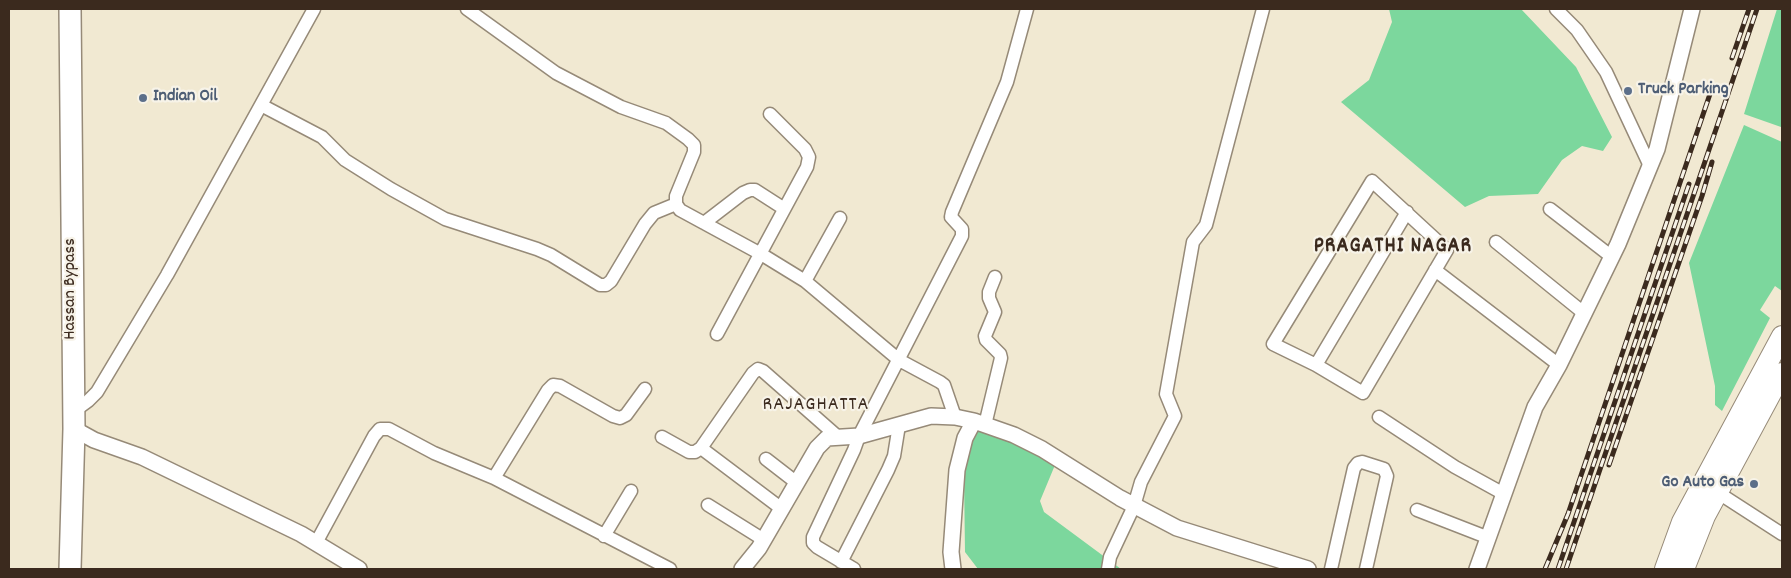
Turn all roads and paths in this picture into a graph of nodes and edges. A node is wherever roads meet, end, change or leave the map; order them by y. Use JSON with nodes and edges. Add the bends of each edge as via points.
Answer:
{"nodes":[{"id":1,"x":70,"y":9,"type":"edge"},
{"id":2,"x":314,"y":9,"type":"edge"},
{"id":3,"x":467,"y":9,"type":"edge"},
{"id":4,"x":1027,"y":9,"type":"edge"},
{"id":5,"x":1263,"y":9,"type":"edge"},
{"id":6,"x":1556,"y":9,"type":"edge"},
{"id":7,"x":1692,"y":9,"type":"edge"},
{"id":8,"x":261,"y":105,"type":"junction"},
{"id":9,"x":770,"y":114,"type":"dead end"},
{"id":10,"x":1650,"y":166,"type":"junction"},
{"id":11,"x":676,"y":204,"type":"junction"},
{"id":12,"x":783,"y":208,"type":"junction"},
{"id":13,"x":1550,"y":209,"type":"dead end"},
{"id":14,"x":1407,"y":212,"type":"junction"},
{"id":15,"x":840,"y":218,"type":"dead end"},
{"id":16,"x":704,"y":223,"type":"junction"},
{"id":17,"x":1496,"y":242,"type":"dead end"},
{"id":18,"x":761,"y":254,"type":"junction"},
{"id":19,"x":1612,"y":257,"type":"junction"},
{"id":20,"x":1435,"y":270,"type":"junction"},
{"id":21,"x":995,"y":278,"type":"dead end"},
{"id":22,"x":805,"y":281,"type":"junction"},
{"id":23,"x":1584,"y":314,"type":"junction"},
{"id":24,"x":717,"y":334,"type":"dead end"},
{"id":25,"x":1782,"y":336,"type":"edge"},
{"id":26,"x":899,"y":360,"type":"junction"},
{"id":27,"x":1316,"y":365,"type":"junction"},
{"id":28,"x":1559,"y":365,"type":"junction"},
{"id":29,"x":1782,"y":373,"type":"edge"},
{"id":30,"x":645,"y":389,"type":"dead end"},
{"id":31,"x":956,"y":417,"type":"junction"},
{"id":32,"x":1379,"y":417,"type":"dead end"},
{"id":33,"x":74,"y":421,"type":"junction"},
{"id":34,"x":980,"y":423,"type":"junction"},
{"id":35,"x":899,"y":425,"type":"junction"},
{"id":36,"x":859,"y":436,"type":"junction"},
{"id":37,"x":662,"y":437,"type":"dead end"},
{"id":38,"x":838,"y":437,"type":"junction"},
{"id":39,"x":701,"y":448,"type":"junction"},
{"id":40,"x":766,"y":459,"type":"dead end"},
{"id":41,"x":494,"y":478,"type":"junction"},
{"id":42,"x":797,"y":483,"type":"junction"},
{"id":43,"x":631,"y":491,"type":"dead end"},
{"id":44,"x":1717,"y":492,"type":"junction"},
{"id":45,"x":1504,"y":494,"type":"junction"},
{"id":46,"x":708,"y":505,"type":"dead end"},
{"id":47,"x":1134,"y":506,"type":"junction"},
{"id":48,"x":782,"y":509,"type":"junction"},
{"id":49,"x":1417,"y":510,"type":"dead end"},
{"id":50,"x":1782,"y":534,"type":"edge"},
{"id":51,"x":604,"y":536,"type":"junction"},
{"id":52,"x":1489,"y":538,"type":"junction"},
{"id":53,"x":764,"y":540,"type":"junction"},
{"id":54,"x":316,"y":543,"type":"junction"},
{"id":55,"x":841,"y":562,"type":"junction"},
{"id":56,"x":70,"y":569,"type":"edge"},
{"id":57,"x":359,"y":569,"type":"edge"},
{"id":58,"x":670,"y":569,"type":"edge"},
{"id":59,"x":742,"y":569,"type":"edge"},
{"id":60,"x":854,"y":569,"type":"edge"},
{"id":61,"x":953,"y":569,"type":"edge"},
{"id":62,"x":1108,"y":569,"type":"edge"},
{"id":63,"x":1308,"y":569,"type":"edge"},
{"id":64,"x":1331,"y":569,"type":"edge"},
{"id":65,"x":1366,"y":569,"type":"edge"},
{"id":66,"x":1477,"y":569,"type":"edge"},
{"id":67,"x":1665,"y":569,"type":"edge"},
{"id":68,"x":1684,"y":569,"type":"edge"}],
"edges":[{"from":1,"to":33,"type":"highway","name":"Hassan Bypass"},
{"from":2,"to":8,"type":"street"},
{"from":3,"to":11,"type":"street","via":[[556,73],[621,107],[666,123],[688,139],[694,145],[694,152],[676,196]]},
{"from":4,"to":26,"type":"street","via":[[1007,82],[952,212],[952,217],[962,229],[962,236]]},
{"from":5,"to":47,"type":"street","via":[[1206,225],[1193,242],[1166,394],[1175,416],[1141,482]]},
{"from":6,"to":10,"type":"street","via":[[1577,30],[1606,72]]},
{"from":7,"to":10,"type":"street","via":[[1658,149]]},
{"from":8,"to":11,"type":"street","via":[[322,137],[345,160],[445,219],[537,249],[600,285],[611,281],[654,213]]},
{"from":8,"to":33,"type":"street","via":[[167,274],[97,392]]},
{"from":9,"to":12,"type":"street","via":[[809,157],[807,167]]},
{"from":10,"to":19,"type":"street"},
{"from":11,"to":16,"type":"street","via":[[680,210]]},
{"from":12,"to":16,"type":"street","via":[[750,190]]},
{"from":12,"to":18,"type":"street"},
{"from":13,"to":19,"type":"street"},
{"from":14,"to":20,"type":"street","via":[[1447,250]]},
{"from":14,"to":27,"type":"street"},
{"from":14,"to":27,"type":"street","via":[[1372,181],[1273,344]]},
{"from":15,"to":22,"type":"street"},
{"from":16,"to":18,"type":"street"},
{"from":17,"to":23,"type":"street"},
{"from":18,"to":22,"type":"street"},
{"from":18,"to":24,"type":"street"},
{"from":19,"to":23,"type":"street"},
{"from":20,"to":27,"type":"street","via":[[1363,393]]},
{"from":20,"to":28,"type":"street"},
{"from":21,"to":34,"type":"street","via":[[988,292],[995,312],[985,336],[1001,358]]},
{"from":22,"to":26,"type":"street"},
{"from":23,"to":28,"type":"street"},
{"from":25,"to":67,"type":"main road","via":[[1682,522]]},
{"from":26,"to":31,"type":"street","via":[[944,385]]},
{"from":26,"to":36,"type":"street"},
{"from":28,"to":45,"type":"street","via":[[1535,407]]},
{"from":29,"to":44,"type":"main road"},
{"from":30,"to":41,"type":"street","via":[[626,416],[620,418],[553,385]]},
{"from":31,"to":34,"type":"street"},
{"from":31,"to":35,"type":"street","via":[[931,416]]},
{"from":32,"to":45,"type":"street","via":[[1455,467]]},
{"from":33,"to":54,"type":"street","via":[[94,440],[142,457]]},
{"from":33,"to":56,"type":"highway","name":"Hassan Bypass"},
{"from":34,"to":47,"type":"street","via":[[1042,449]]},
{"from":34,"to":61,"type":"street","via":[[965,438],[957,470],[951,552]]},
{"from":35,"to":36,"type":"street"},
{"from":35,"to":55,"type":"street","via":[[894,456]]},
{"from":36,"to":38,"type":"street"},
{"from":36,"to":55,"type":"street","via":[[812,543]]},
{"from":37,"to":39,"type":"street","via":[[689,452]]},
{"from":38,"to":39,"type":"street","via":[[758,369]]},
{"from":38,"to":42,"type":"street","via":[[827,438],[817,448]]},
{"from":39,"to":48,"type":"street"},
{"from":40,"to":42,"type":"street"},
{"from":41,"to":51,"type":"street"},
{"from":41,"to":54,"type":"street","via":[[434,453],[389,429],[380,429]]},
{"from":42,"to":48,"type":"street"},
{"from":43,"to":51,"type":"street"},
{"from":44,"to":50,"type":"street"},
{"from":44,"to":68,"type":"main road"},
{"from":45,"to":52,"type":"street"},
{"from":46,"to":53,"type":"street"},
{"from":47,"to":62,"type":"street","via":[[1110,557]]},
{"from":47,"to":63,"type":"street","via":[[1177,528]]},
{"from":48,"to":53,"type":"street"},
{"from":49,"to":52,"type":"street"},
{"from":51,"to":58,"type":"street"},
{"from":52,"to":66,"type":"street"},
{"from":53,"to":59,"type":"street"},
{"from":54,"to":57,"type":"street"},
{"from":55,"to":60,"type":"street"},
{"from":64,"to":65,"type":"street","via":[[1354,468],[1362,462],[1384,469],[1387,476]]}]}
